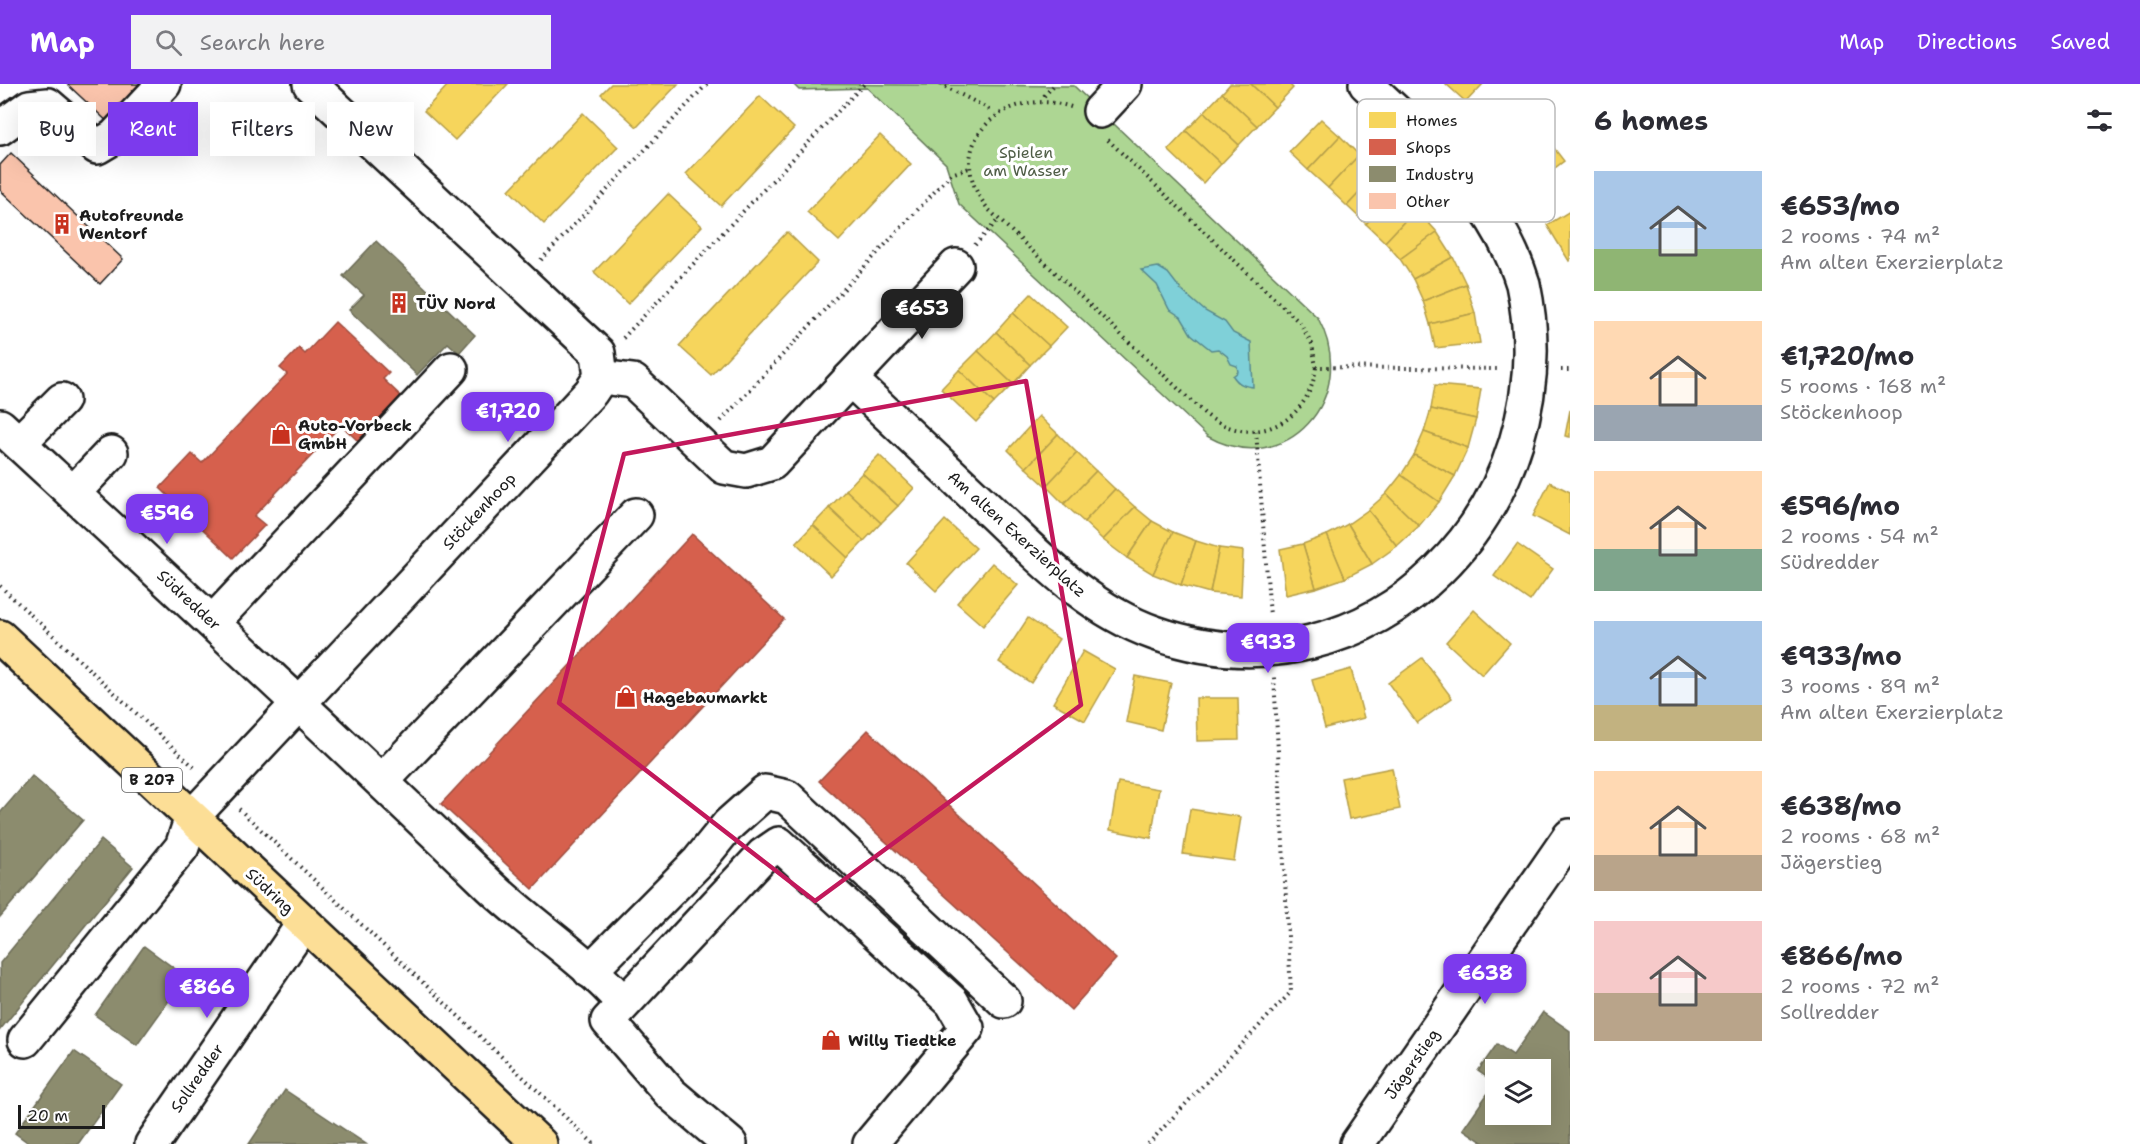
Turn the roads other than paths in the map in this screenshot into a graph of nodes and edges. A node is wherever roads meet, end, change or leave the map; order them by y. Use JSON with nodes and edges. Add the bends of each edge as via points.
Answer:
{"nodes":[{"id":1,"x":164,"y":84,"type":"edge"},
{"id":2,"x":310,"y":84,"type":"edge"},
{"id":3,"x":1125,"y":84,"type":"edge"},
{"id":4,"x":1366,"y":84,"type":"edge"},
{"id":5,"x":1382,"y":99,"type":"edge"},
{"id":6,"x":1094,"y":120,"type":"road end"},
{"id":7,"x":0,"y":127,"type":"edge"},
{"id":8,"x":1494,"y":222,"type":"edge"},
{"id":9,"x":956,"y":266,"type":"dead end"},
{"id":10,"x":600,"y":365,"type":"junction"},
{"id":11,"x":451,"y":369,"type":"dead end"},
{"id":12,"x":850,"y":379,"type":"junction"},
{"id":13,"x":62,"y":400,"type":"dead end"},
{"id":14,"x":9,"y":435,"type":"edge"},
{"id":15,"x":111,"y":453,"type":"dead end"},
{"id":16,"x":73,"y":493,"type":"junction"},
{"id":17,"x":636,"y":515,"type":"dead end"},
{"id":18,"x":213,"y":622,"type":"junction"},
{"id":19,"x":0,"y":637,"type":"edge"},
{"id":20,"x":299,"y":702,"type":"junction"},
{"id":21,"x":382,"y":781,"type":"junction"},
{"id":22,"x":192,"y":817,"type":"junction"},
{"id":23,"x":1570,"y":836,"type":"edge"},
{"id":24,"x":304,"y":923,"type":"junction"},
{"id":25,"x":590,"y":971,"type":"junction"},
{"id":26,"x":1004,"y":1001,"type":"dead end"},
{"id":27,"x":623,"y":1003,"type":"junction"},
{"id":28,"x":25,"y":1040,"type":"dead end"},
{"id":29,"x":152,"y":1144,"type":"edge"},
{"id":30,"x":540,"y":1144,"type":"edge"},
{"id":31,"x":730,"y":1144,"type":"edge"},
{"id":32,"x":870,"y":1144,"type":"edge"},
{"id":33,"x":1357,"y":1144,"type":"edge"}],
"edges":[{"from":1,"to":7,"type":"street","via":[[114,137],[97,147],[48,105],[28,107]]},
{"from":2,"to":10,"type":"street","via":[[522,281]]},
{"from":3,"to":6,"type":"street"},
{"from":4,"to":5,"type":"street","name":"Am alten Exerzierplatz"},
{"from":8,"to":12,"type":"street","name":"Am alten Exerzierplatz","via":[[1522,284],[1531,323],[1534,370],[1526,431],[1511,478],[1493,513],[1456,561],[1412,600],[1359,628],[1322,640],[1243,650],[1184,642],[1102,608],[1054,572]]},
{"from":9,"to":12,"type":"street"},
{"from":10,"to":12,"type":"street","via":[[633,381],[724,467],[746,471],[772,463]]},
{"from":10,"to":20,"type":"street","name":"Stöckenhoop","via":[[591,392]]},
{"from":11,"to":18,"type":"street"},
{"from":13,"to":14,"type":"street"},
{"from":14,"to":16,"type":"street","name":"Südredder"},
{"from":15,"to":16,"type":"street"},
{"from":16,"to":18,"type":"street","name":"Südredder"},
{"from":17,"to":21,"type":"street"},
{"from":18,"to":20,"type":"street","name":"Südredder"},
{"from":19,"to":22,"type":"main road","name":"Südring","number":"B 207"},
{"from":20,"to":21,"type":"street","name":"Südredder"},
{"from":20,"to":22,"type":"street","name":"Stöckenhoop"},
{"from":21,"to":25,"type":"street","name":"Südredder","via":[[503,898]]},
{"from":22,"to":24,"type":"main road","name":"Südring","number":"B 207"},
{"from":22,"to":28,"type":"street","via":[[182,847]]},
{"from":23,"to":33,"type":"street","name":"Jägerstieg"},
{"from":24,"to":29,"type":"street","name":"Sollredder"},
{"from":24,"to":30,"type":"main road","name":"Südring","number":"B 207"},
{"from":25,"to":26,"type":"street","via":[[699,861],[729,824],[765,792],[788,796]]},
{"from":25,"to":27,"type":"street","name":"Südredder"},
{"from":27,"to":31,"type":"street","via":[[608,1021],[670,1093]]},
{"from":27,"to":32,"type":"street","via":[[763,855],[779,844],[952,1002],[967,1028]]}]}
